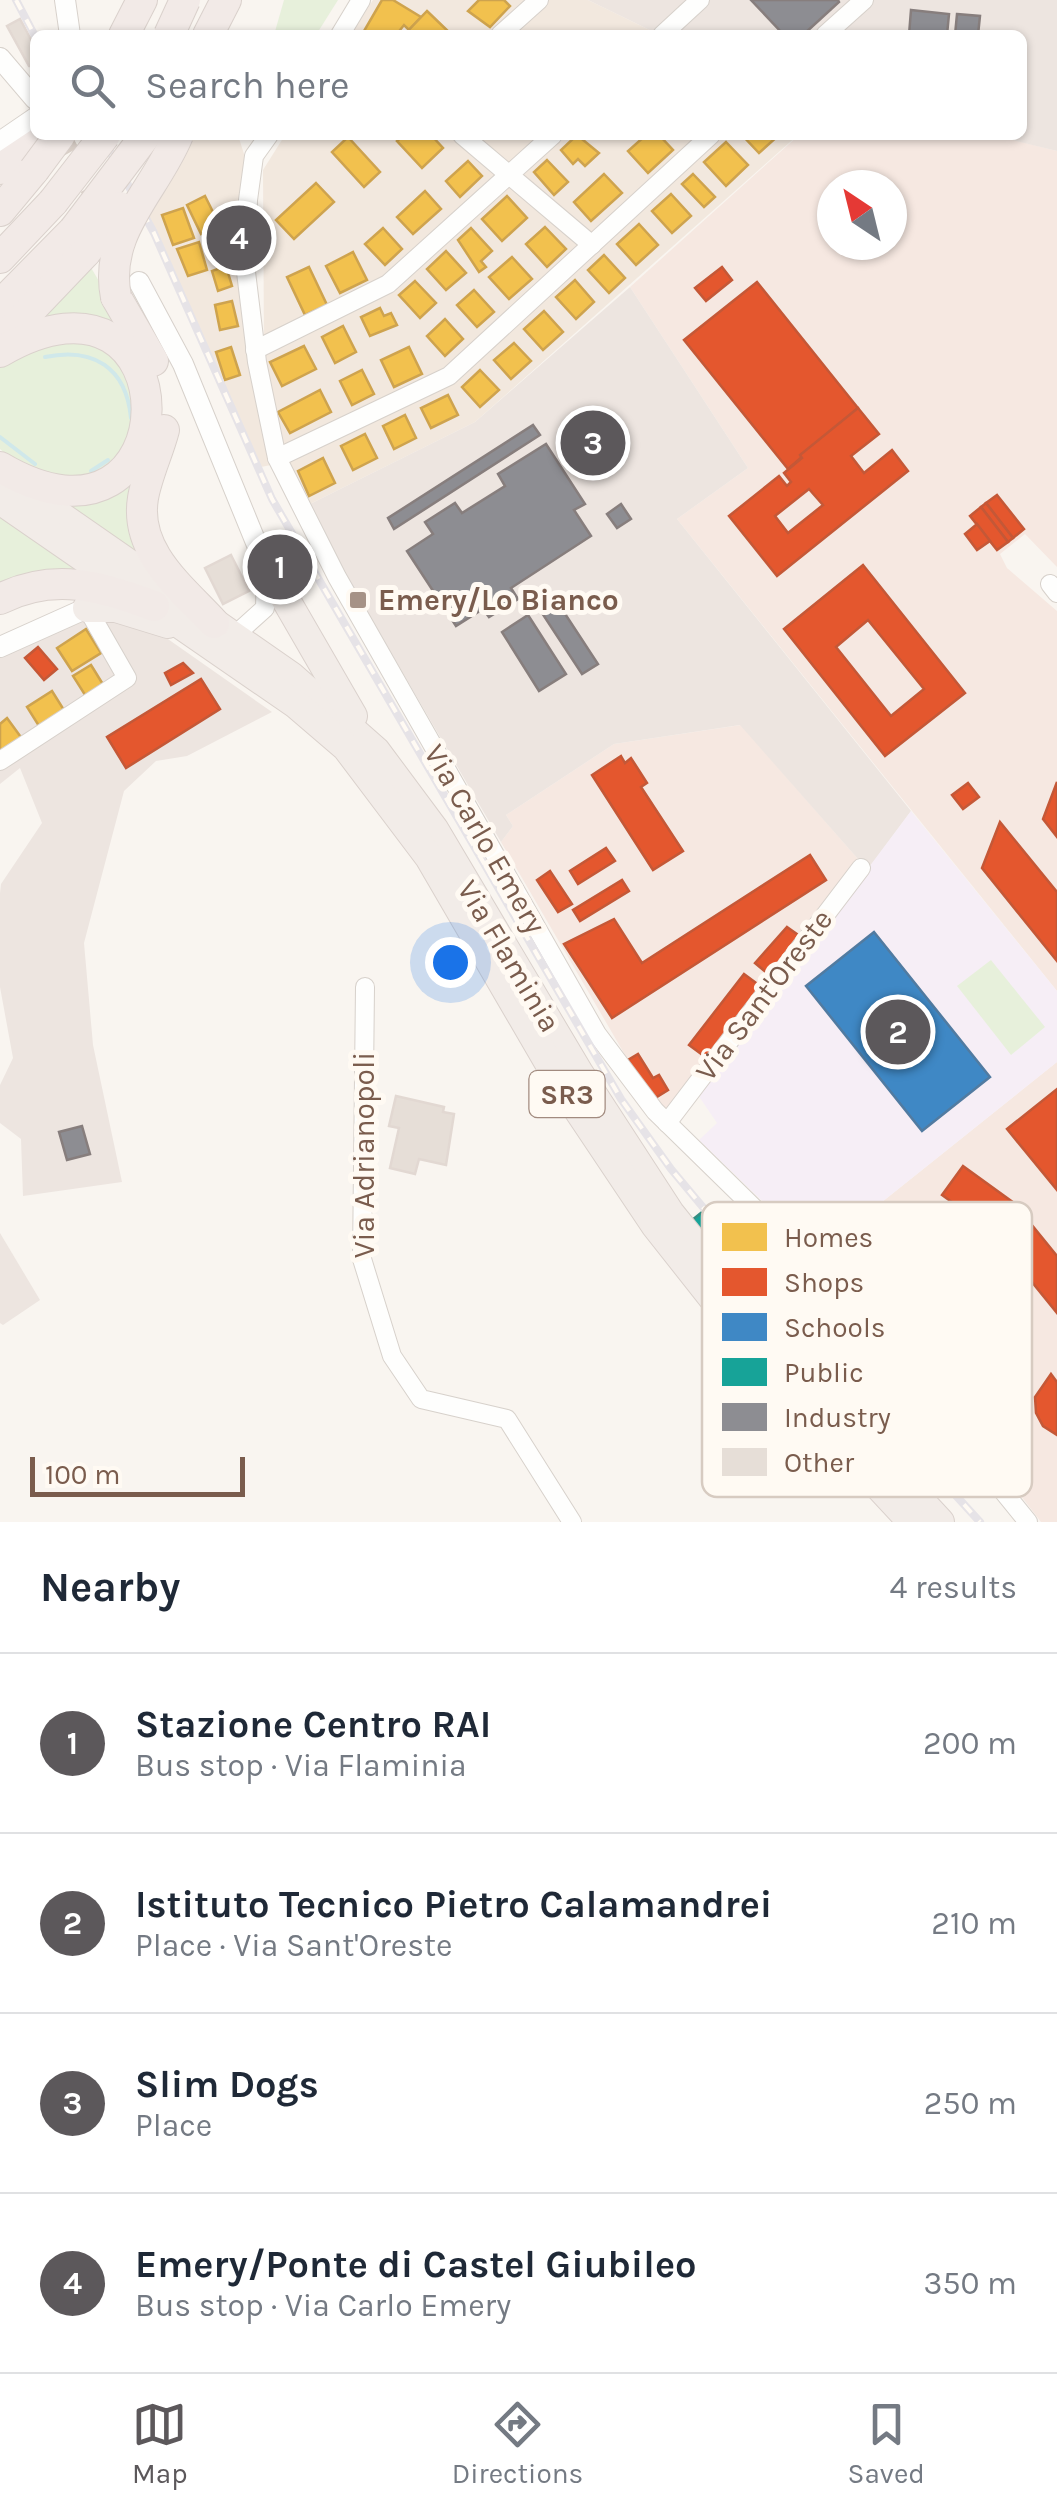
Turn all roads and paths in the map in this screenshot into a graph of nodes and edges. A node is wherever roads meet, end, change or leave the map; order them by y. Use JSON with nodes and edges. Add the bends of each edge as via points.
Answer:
{"nodes":[{"id":1,"x":65,"y":0,"type":"edge"},
{"id":2,"x":186,"y":0,"type":"edge"},
{"id":3,"x":226,"y":0,"type":"edge"},
{"id":4,"x":240,"y":0,"type":"edge"},
{"id":5,"x":361,"y":0,"type":"edge"},
{"id":6,"x":539,"y":0,"type":"edge"},
{"id":7,"x":700,"y":0,"type":"edge"},
{"id":8,"x":864,"y":0,"type":"edge"},
{"id":9,"x":69,"y":30,"type":"edge"},
{"id":10,"x":171,"y":30,"type":"edge"},
{"id":11,"x":211,"y":30,"type":"edge"},
{"id":12,"x":228,"y":30,"type":"edge"},
{"id":13,"x":346,"y":30,"type":"edge"},
{"id":14,"x":506,"y":30,"type":"edge"},
{"id":15,"x":667,"y":30,"type":"edge"},
{"id":16,"x":831,"y":30,"type":"edge"},
{"id":17,"x":0,"y":58,"type":"edge"},
{"id":18,"x":30,"y":92,"type":"edge"},
{"id":19,"x":30,"y":127,"type":"edge"},
{"id":20,"x":42,"y":140,"type":"edge"},
{"id":21,"x":48,"y":140,"type":"edge"},
{"id":22,"x":101,"y":140,"type":"edge"},
{"id":23,"x":143,"y":140,"type":"edge"},
{"id":24,"x":163,"y":140,"type":"edge"},
{"id":25,"x":175,"y":140,"type":"edge"},
{"id":26,"x":262,"y":140,"type":"edge"},
{"id":27,"x":468,"y":140,"type":"edge"},
{"id":28,"x":548,"y":140,"type":"edge"},
{"id":29,"x":706,"y":140,"type":"edge"},
{"id":30,"x":14,"y":155,"type":"edge"},
{"id":31,"x":511,"y":176,"type":"junction"},
{"id":32,"x":0,"y":212,"type":"edge"},
{"id":33,"x":80,"y":241,"type":"junction"},
{"id":34,"x":592,"y":245,"type":"junction"},
{"id":35,"x":0,"y":258,"type":"edge"},
{"id":36,"x":128,"y":289,"type":"junction"},
{"id":37,"x":0,"y":305,"type":"edge"},
{"id":38,"x":0,"y":342,"type":"edge"},
{"id":39,"x":255,"y":350,"type":"junction"},
{"id":40,"x":0,"y":352,"type":"edge"},
{"id":41,"x":277,"y":458,"type":"junction"},
{"id":42,"x":0,"y":471,"type":"edge"},
{"id":43,"x":0,"y":500,"type":"edge"},
{"id":44,"x":264,"y":562,"type":"junction"},
{"id":45,"x":0,"y":599,"type":"edge"},
{"id":46,"x":154,"y":606,"type":"junction"},
{"id":47,"x":87,"y":608,"type":"junction"},
{"id":48,"x":210,"y":629,"type":"junction"},
{"id":49,"x":0,"y":646,"type":"edge"},
{"id":50,"x":376,"y":751,"type":"junction"},
{"id":51,"x":0,"y":761,"type":"edge"},
{"id":52,"x":862,"y":868,"type":"dead end"},
{"id":53,"x":365,"y":987,"type":"dead end"},
{"id":54,"x":667,"y":1123,"type":"junction"},
{"id":55,"x":748,"y":1202,"type":"edge"},
{"id":56,"x":702,"y":1253,"type":"edge"},
{"id":57,"x":702,"y":1285,"type":"edge"},
{"id":58,"x":889,"y":1497,"type":"edge"},
{"id":59,"x":917,"y":1497,"type":"edge"},
{"id":60,"x":1008,"y":1497,"type":"edge"},
{"id":61,"x":572,"y":1522,"type":"edge"},
{"id":62,"x":912,"y":1522,"type":"edge"},
{"id":63,"x":940,"y":1522,"type":"edge"},
{"id":64,"x":1028,"y":1522,"type":"edge"}],
"edges":[{"from":1,"to":9,"type":"street"},
{"from":2,"to":10,"type":"highway","bridge":true},
{"from":3,"to":11,"type":"highway"},
{"from":4,"to":12,"type":"highway"},
{"from":5,"to":13,"type":"street"},
{"from":6,"to":14,"type":"street"},
{"from":7,"to":15,"type":"street"},
{"from":8,"to":16,"type":"street"},
{"from":17,"to":18,"type":"street"},
{"from":19,"to":30,"type":"street"},
{"from":20,"to":30,"type":"highway"},
{"from":21,"to":30,"type":"highway","bridge":true},
{"from":22,"to":35,"type":"highway","bridge":true},
{"from":23,"to":33,"type":"highway","bridge":true},
{"from":24,"to":33,"type":"highway","bridge":true},
{"from":25,"to":36,"type":"highway","bridge":true,"via":[[115,250]]},
{"from":26,"to":39,"type":"street","name":"Via Carlo Emery","via":[[252,166],[246,237]]},
{"from":27,"to":31,"type":"street"},
{"from":28,"to":31,"type":"street"},
{"from":29,"to":34,"type":"street"},
{"from":30,"to":32,"type":"highway"},
{"from":31,"to":34,"type":"street"},
{"from":31,"to":39,"type":"street","via":[[388,284]]},
{"from":33,"to":37,"type":"highway"},
{"from":33,"to":38,"type":"highway"},
{"from":34,"to":41,"type":"street","via":[[450,376]]},
{"from":36,"to":44,"type":"street","via":[[183,364]]},
{"from":36,"to":48,"type":"highway","via":[[164,392],[166,423],[142,500],[146,536],[161,567]]},
{"from":39,"to":41,"type":"street","name":"Via Carlo Emery"},
{"from":40,"to":42,"type":"highway","via":[[50,330],[99,333],[135,364],[149,404],[136,454],[103,483],[60,491]]},
{"from":41,"to":54,"type":"street","name":"Via Carlo Emery","via":[[336,577],[597,1034]]},
{"from":42,"to":48,"type":"highway","name":"Via Flaminia","number":"SR3"},
{"from":43,"to":46,"type":"highway","name":"Via Flaminia","number":"SR3"},
{"from":44,"to":48,"type":"street","via":[[265,608]]},
{"from":44,"to":50,"type":"highway"},
{"from":45,"to":46,"type":"highway","via":[[36,586],[75,583]]},
{"from":46,"to":48,"type":"highway","name":"Via Flaminia","number":"SR3"},
{"from":47,"to":48,"type":"highway"},
{"from":47,"to":49,"type":"street"},
{"from":47,"to":51,"type":"street","via":[[127,678]]},
{"from":48,"to":50,"type":"highway","name":"Via Flaminia","number":"SR3","via":[[318,696]]},
{"from":48,"to":57,"type":"highway","name":"Via Flaminia","number":"SR3","via":[[322,724],[376,782],[429,858],[564,1089]]},
{"from":50,"to":56,"type":"highway","name":"Via Flaminia","number":"SR3","via":[[434,829],[610,1125]]},
{"from":52,"to":54,"type":"street","name":"Via Sant'Oreste"},
{"from":53,"to":61,"type":"street","name":"Via Adrianopoli","via":[[362,1259],[392,1356],[422,1399],[507,1419]]},
{"from":54,"to":55,"type":"street","name":"Via Carlo Emery"},
{"from":58,"to":62,"type":"highway","name":"Via Flaminia","number":"SR3"},
{"from":59,"to":63,"type":"highway","name":"Via Flaminia","number":"SR3"},
{"from":60,"to":64,"type":"street","name":"Via Carlo Emery"}]}
